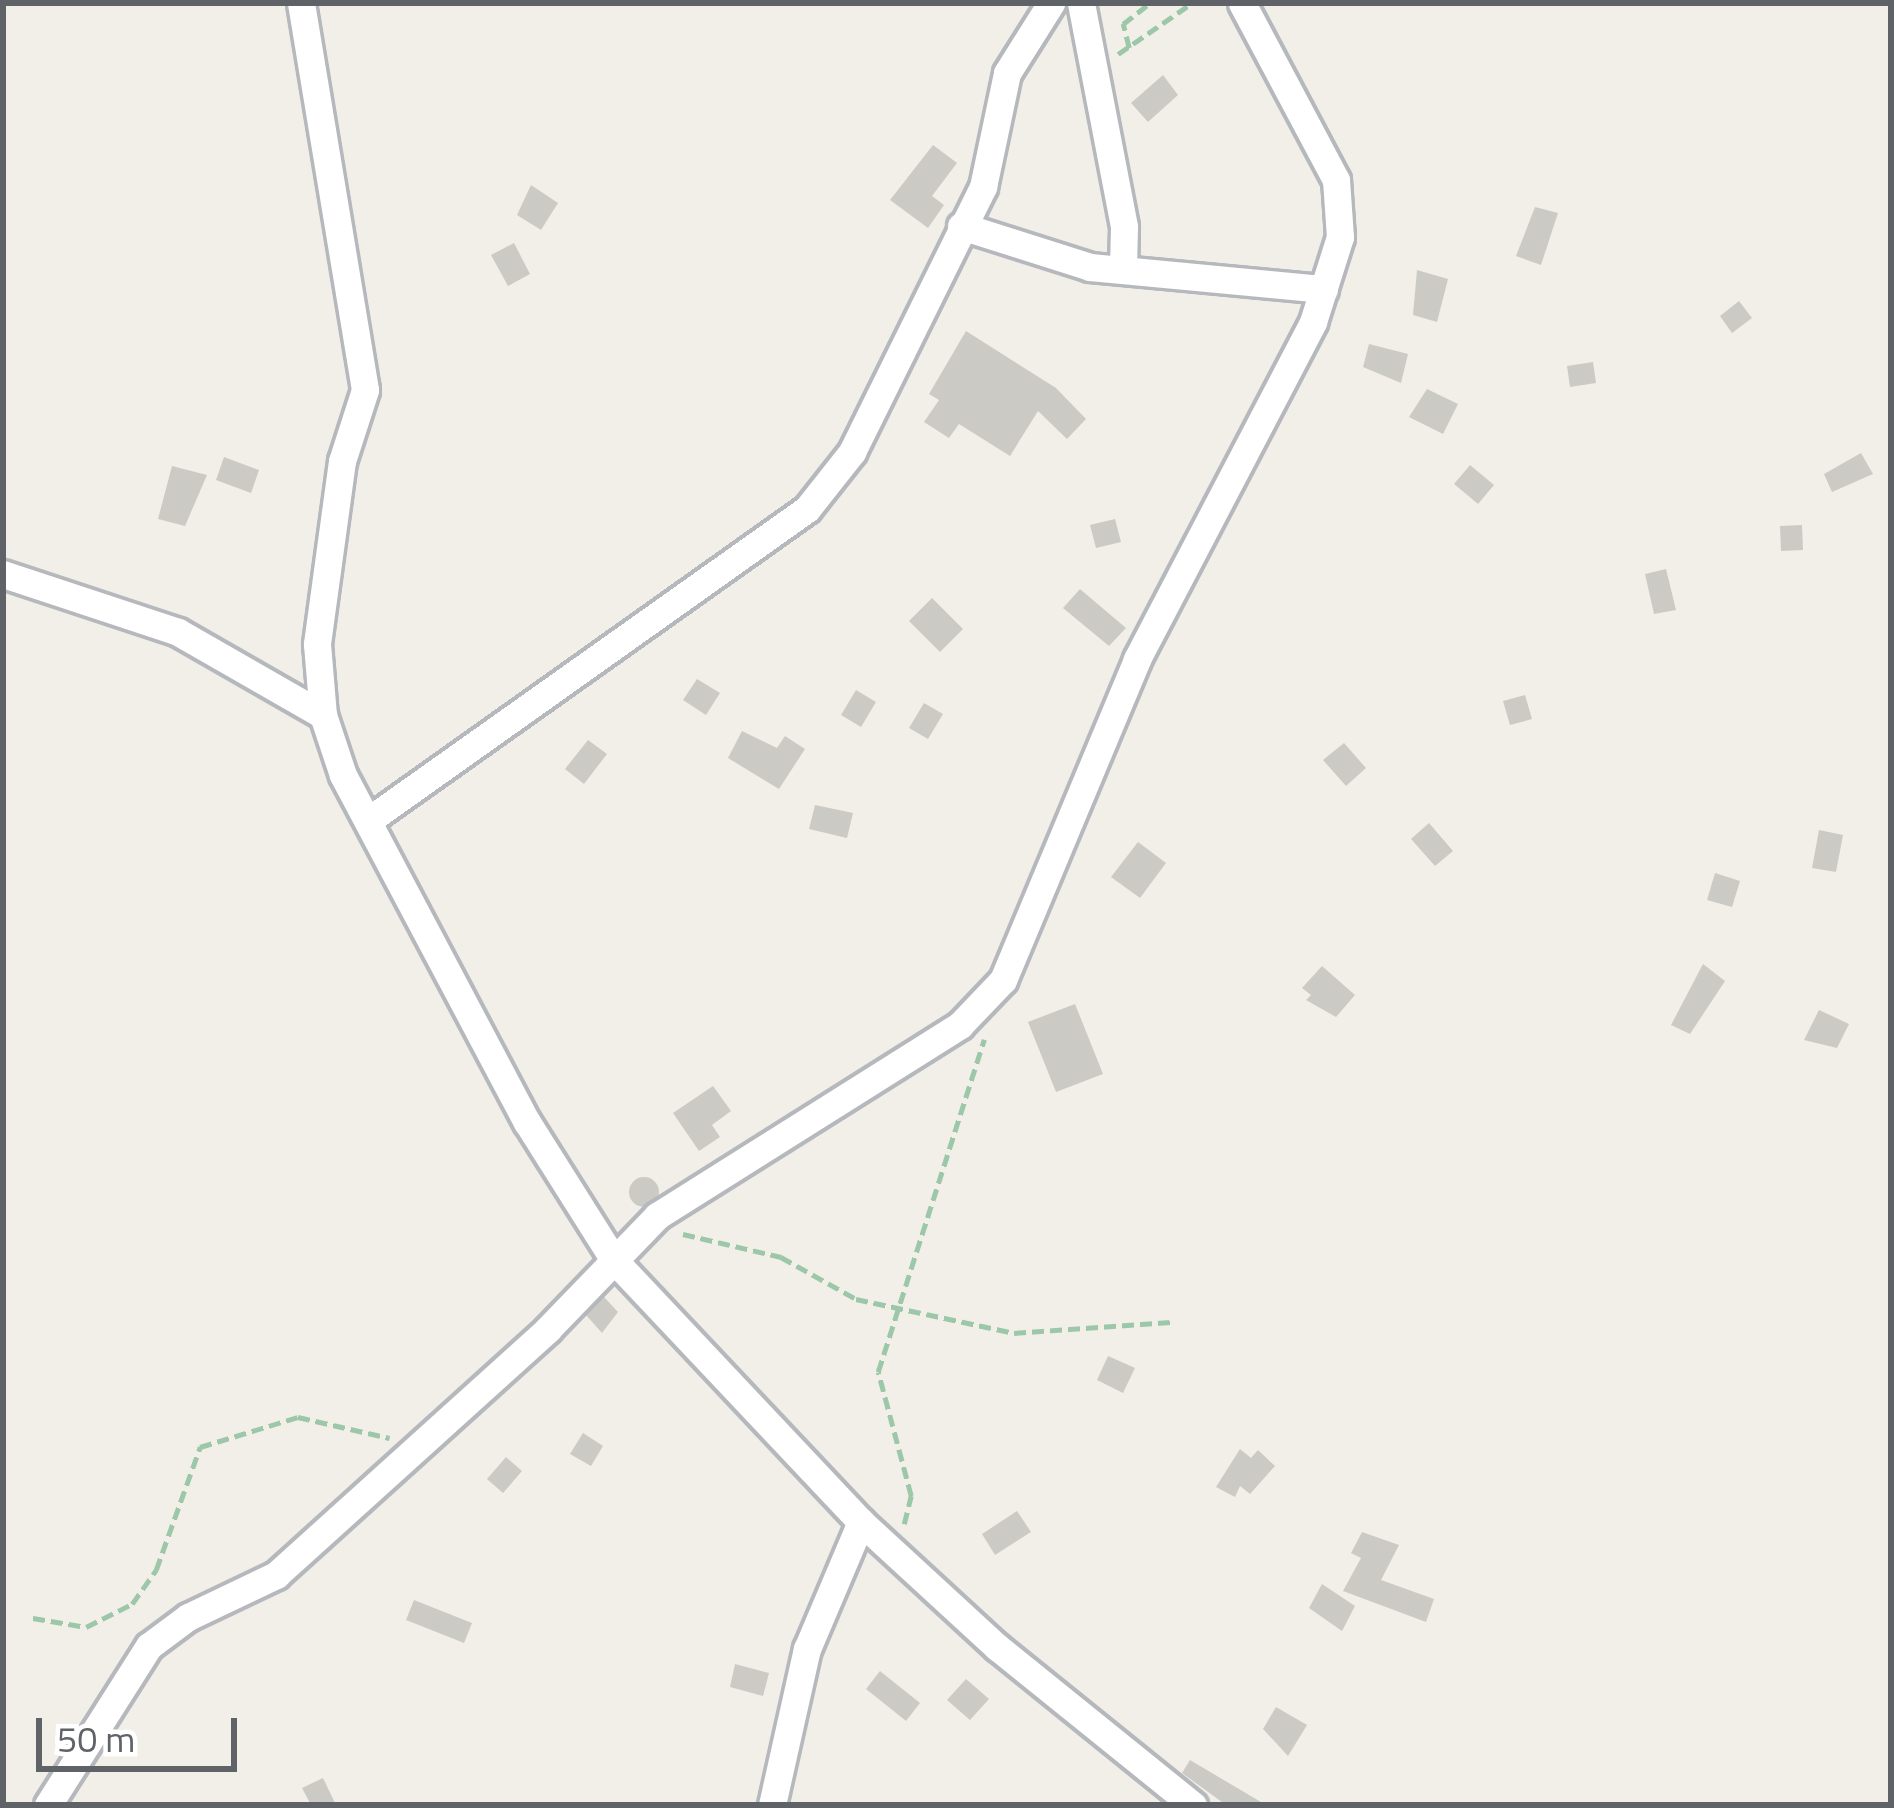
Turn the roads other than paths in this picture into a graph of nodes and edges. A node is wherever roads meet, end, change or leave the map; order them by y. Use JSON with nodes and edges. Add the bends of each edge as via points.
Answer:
{"nodes":[{"id":1,"x":301,"y":3,"type":"edge"},
{"id":2,"x":1051,"y":3,"type":"edge"},
{"id":3,"x":1081,"y":3,"type":"edge"},
{"id":4,"x":1242,"y":3,"type":"edge"},
{"id":5,"x":962,"y":226,"type":"junction"},
{"id":6,"x":1123,"y":268,"type":"junction"},
{"id":7,"x":1324,"y":289,"type":"junction"},
{"id":8,"x":3,"y":574,"type":"edge"},
{"id":9,"x":323,"y":715,"type":"junction"},
{"id":10,"x":369,"y":820,"type":"junction"},
{"id":11,"x":614,"y":1260,"type":"junction"},
{"id":12,"x":861,"y":1522,"type":"junction"},
{"id":13,"x":48,"y":1805,"type":"edge"},
{"id":14,"x":772,"y":1805,"type":"edge"},
{"id":15,"x":1193,"y":1805,"type":"edge"}],
"edges":[{"from":1,"to":9,"type":"street","via":[[365,390],[342,461],[316,644]]},
{"from":2,"to":5,"type":"street","via":[[1007,73],[983,187]]},
{"from":3,"to":6,"type":"street","via":[[1124,227]]},
{"from":4,"to":7,"type":"street","via":[[1336,180],[1340,237]]},
{"from":5,"to":6,"type":"street","via":[[1090,267]]},
{"from":5,"to":10,"type":"street","via":[[852,452],[807,509]]},
{"from":6,"to":7,"type":"street"},
{"from":7,"to":11,"type":"street","via":[[1137,659],[1003,980],[976,1008],[812,1124],[648,1225]]},
{"from":8,"to":9,"type":"street","via":[[178,632]]},
{"from":9,"to":10,"type":"street"},
{"from":10,"to":11,"type":"street","via":[[527,1122]]},
{"from":11,"to":12,"type":"street"},
{"from":11,"to":13,"type":"street","via":[[276,1575],[188,1617],[149,1646]]},
{"from":12,"to":14,"type":"street","via":[[807,1649]]},
{"from":12,"to":15,"type":"street"}]}
